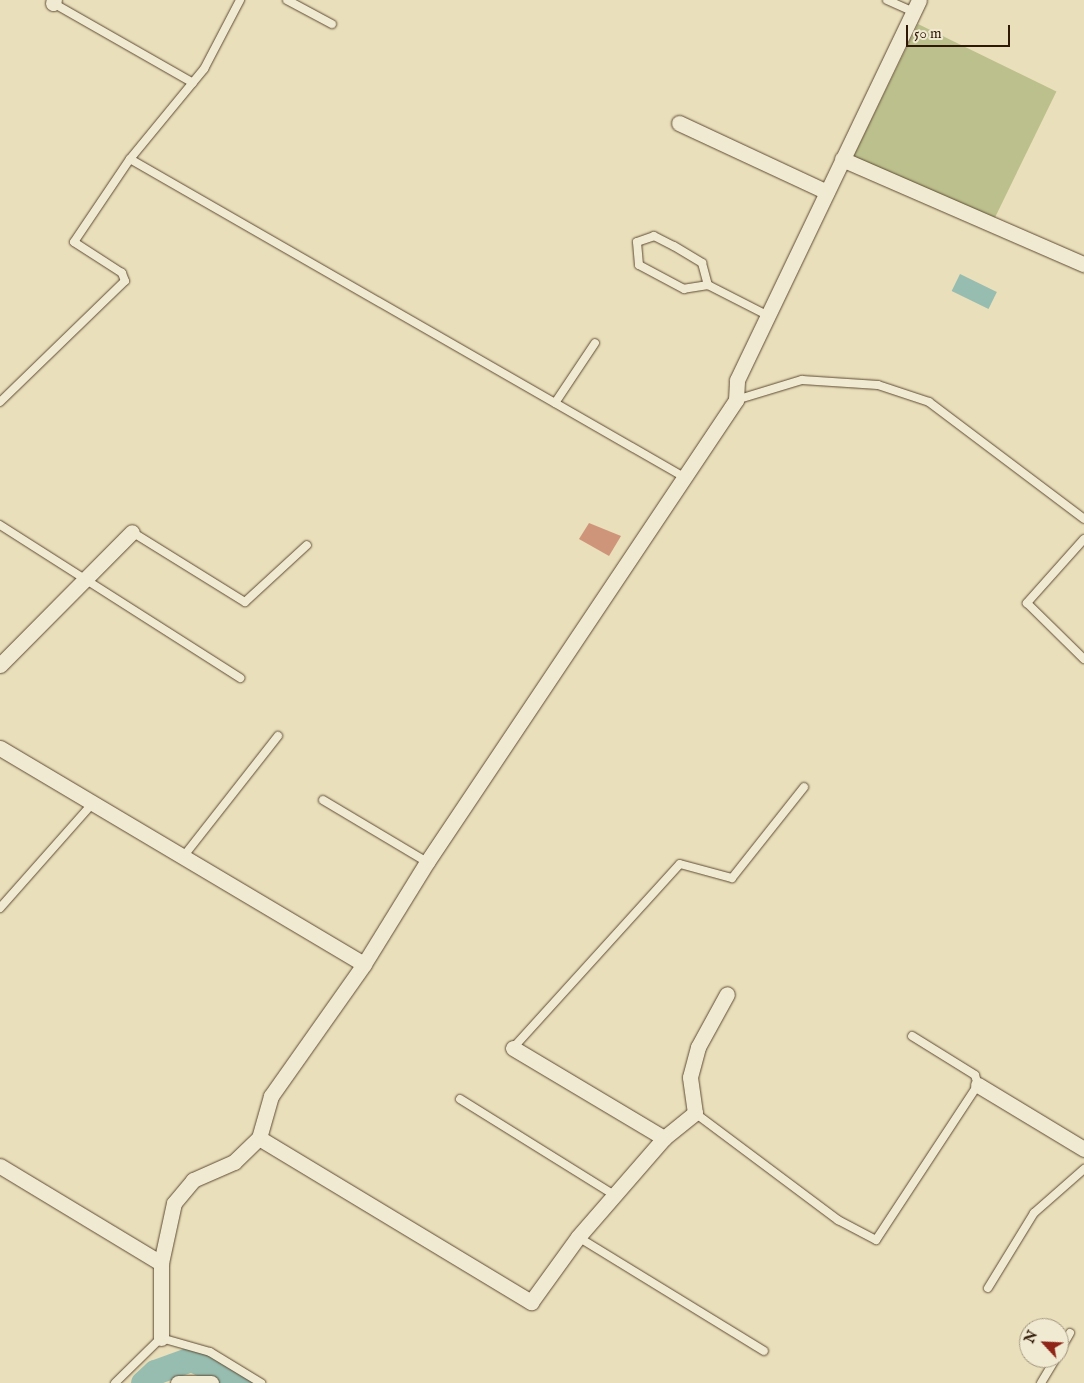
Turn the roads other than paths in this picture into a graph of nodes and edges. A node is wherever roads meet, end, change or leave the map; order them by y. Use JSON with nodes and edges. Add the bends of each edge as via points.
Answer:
{"nodes":[{"id":1,"x":240,"y":0,"type":"edge"},
{"id":2,"x":287,"y":0,"type":"edge"},
{"id":3,"x":887,"y":0,"type":"edge"},
{"id":4,"x":53,"y":1,"type":"edge"},
{"id":5,"x":916,"y":6,"type":"edge"},
{"id":6,"x":332,"y":24,"type":"dead end"},
{"id":7,"x":193,"y":83,"type":"junction"},
{"id":8,"x":679,"y":124,"type":"dead end"},
{"id":9,"x":130,"y":159,"type":"junction"},
{"id":10,"x":842,"y":159,"type":"junction"},
{"id":11,"x":826,"y":192,"type":"junction"},
{"id":12,"x":1084,"y":264,"type":"edge"},
{"id":13,"x":708,"y":285,"type":"junction"},
{"id":14,"x":767,"y":315,"type":"junction"},
{"id":15,"x":595,"y":343,"type":"dead end"},
{"id":16,"x":736,"y":400,"type":"junction"},
{"id":17,"x":0,"y":402,"type":"edge"},
{"id":18,"x":555,"y":403,"type":"junction"},
{"id":19,"x":684,"y":477,"type":"junction"},
{"id":20,"x":1084,"y":519,"type":"edge"},
{"id":21,"x":0,"y":525,"type":"edge"},
{"id":22,"x":132,"y":532,"type":"joint"},
{"id":23,"x":1084,"y":539,"type":"edge"},
{"id":24,"x":308,"y":545,"type":"dead end"},
{"id":25,"x":86,"y":578,"type":"junction"},
{"id":26,"x":1084,"y":659,"type":"edge"},
{"id":27,"x":0,"y":665,"type":"edge"},
{"id":28,"x":240,"y":678,"type":"dead end"},
{"id":29,"x":278,"y":736,"type":"dead end"},
{"id":30,"x":0,"y":748,"type":"edge"},
{"id":31,"x":804,"y":787,"type":"dead end"},
{"id":32,"x":324,"y":800,"type":"dead end"},
{"id":33,"x":93,"y":803,"type":"junction"},
{"id":34,"x":184,"y":857,"type":"junction"},
{"id":35,"x":427,"y":862,"type":"junction"},
{"id":36,"x":0,"y":908,"type":"edge"},
{"id":37,"x":364,"y":964,"type":"junction"},
{"id":38,"x":727,"y":994,"type":"dead end"},
{"id":39,"x":912,"y":1036,"type":"dead end"},
{"id":40,"x":513,"y":1048,"type":"joint"},
{"id":41,"x":978,"y":1085,"type":"junction"},
{"id":42,"x":460,"y":1099,"type":"dead end"},
{"id":43,"x":695,"y":1113,"type":"junction"},
{"id":44,"x":260,"y":1138,"type":"junction"},
{"id":45,"x":664,"y":1138,"type":"junction"},
{"id":46,"x":1084,"y":1150,"type":"edge"},
{"id":47,"x":0,"y":1166,"type":"edge"},
{"id":48,"x":1084,"y":1169,"type":"edge"},
{"id":49,"x":614,"y":1195,"type":"junction"},
{"id":50,"x":578,"y":1236,"type":"junction"},
{"id":51,"x":161,"y":1263,"type":"junction"},
{"id":52,"x":988,"y":1288,"type":"dead end"},
{"id":53,"x":161,"y":1338,"type":"junction"},
{"id":54,"x":764,"y":1351,"type":"dead end"},
{"id":55,"x":1050,"y":1368,"type":"edge"},
{"id":56,"x":115,"y":1383,"type":"edge"},
{"id":57,"x":178,"y":1383,"type":"edge"},
{"id":58,"x":211,"y":1383,"type":"edge"},
{"id":59,"x":261,"y":1383,"type":"edge"},
{"id":60,"x":1041,"y":1383,"type":"edge"}],
"edges":[{"from":1,"to":7,"type":"lane"},
{"from":2,"to":6,"type":"lane"},
{"from":3,"to":5,"type":"lane"},
{"from":4,"to":7,"type":"lane"},
{"from":5,"to":10,"type":"street"},
{"from":7,"to":9,"type":"lane"},
{"from":8,"to":11,"type":"street"},
{"from":9,"to":17,"type":"lane","via":[[74,242],[122,273],[125,282]]},
{"from":9,"to":18,"type":"lane"},
{"from":10,"to":11,"type":"street"},
{"from":10,"to":12,"type":"street"},
{"from":11,"to":14,"type":"street"},
{"from":13,"to":13,"type":"lane","via":[[702,263],[674,246],[654,236],[637,242],[639,265],[684,289]]},
{"from":13,"to":14,"type":"lane"},
{"from":14,"to":16,"type":"street","via":[[737,380]]},
{"from":15,"to":18,"type":"lane"},
{"from":16,"to":19,"type":"street"},
{"from":16,"to":20,"type":"lane","via":[[802,380],[878,385],[929,402]]},
{"from":18,"to":19,"type":"lane"},
{"from":19,"to":35,"type":"street"},
{"from":21,"to":25,"type":"lane"},
{"from":22,"to":24,"type":"lane","via":[[245,602]]},
{"from":22,"to":25,"type":"street"},
{"from":23,"to":26,"type":"lane","via":[[1027,602]]},
{"from":25,"to":27,"type":"street"},
{"from":25,"to":28,"type":"lane"},
{"from":29,"to":34,"type":"lane"},
{"from":30,"to":33,"type":"street"},
{"from":31,"to":40,"type":"lane","via":[[732,878],[680,864]]},
{"from":32,"to":35,"type":"lane"},
{"from":33,"to":34,"type":"street"},
{"from":33,"to":36,"type":"lane"},
{"from":34,"to":37,"type":"street"},
{"from":35,"to":37,"type":"street"},
{"from":37,"to":44,"type":"street","via":[[271,1096]]},
{"from":38,"to":43,"type":"street","via":[[694,1062],[690,1077]]},
{"from":39,"to":41,"type":"lane","via":[[975,1075]]},
{"from":40,"to":45,"type":"street"},
{"from":41,"to":43,"type":"lane","via":[[876,1240],[838,1220]]},
{"from":41,"to":46,"type":"street"},
{"from":42,"to":49,"type":"lane"},
{"from":43,"to":45,"type":"street"},
{"from":44,"to":50,"type":"street","via":[[531,1302]]},
{"from":44,"to":51,"type":"street","via":[[234,1162],[192,1180],[174,1203]]},
{"from":45,"to":49,"type":"street"},
{"from":47,"to":51,"type":"street"},
{"from":48,"to":52,"type":"lane","via":[[1034,1213]]},
{"from":49,"to":50,"type":"street"},
{"from":50,"to":54,"type":"lane"},
{"from":51,"to":53,"type":"street"},
{"from":53,"to":56,"type":"lane"},
{"from":53,"to":59,"type":"lane","via":[[210,1352]]},
{"from":55,"to":60,"type":"lane"},
{"from":57,"to":58,"type":"street"}]}
